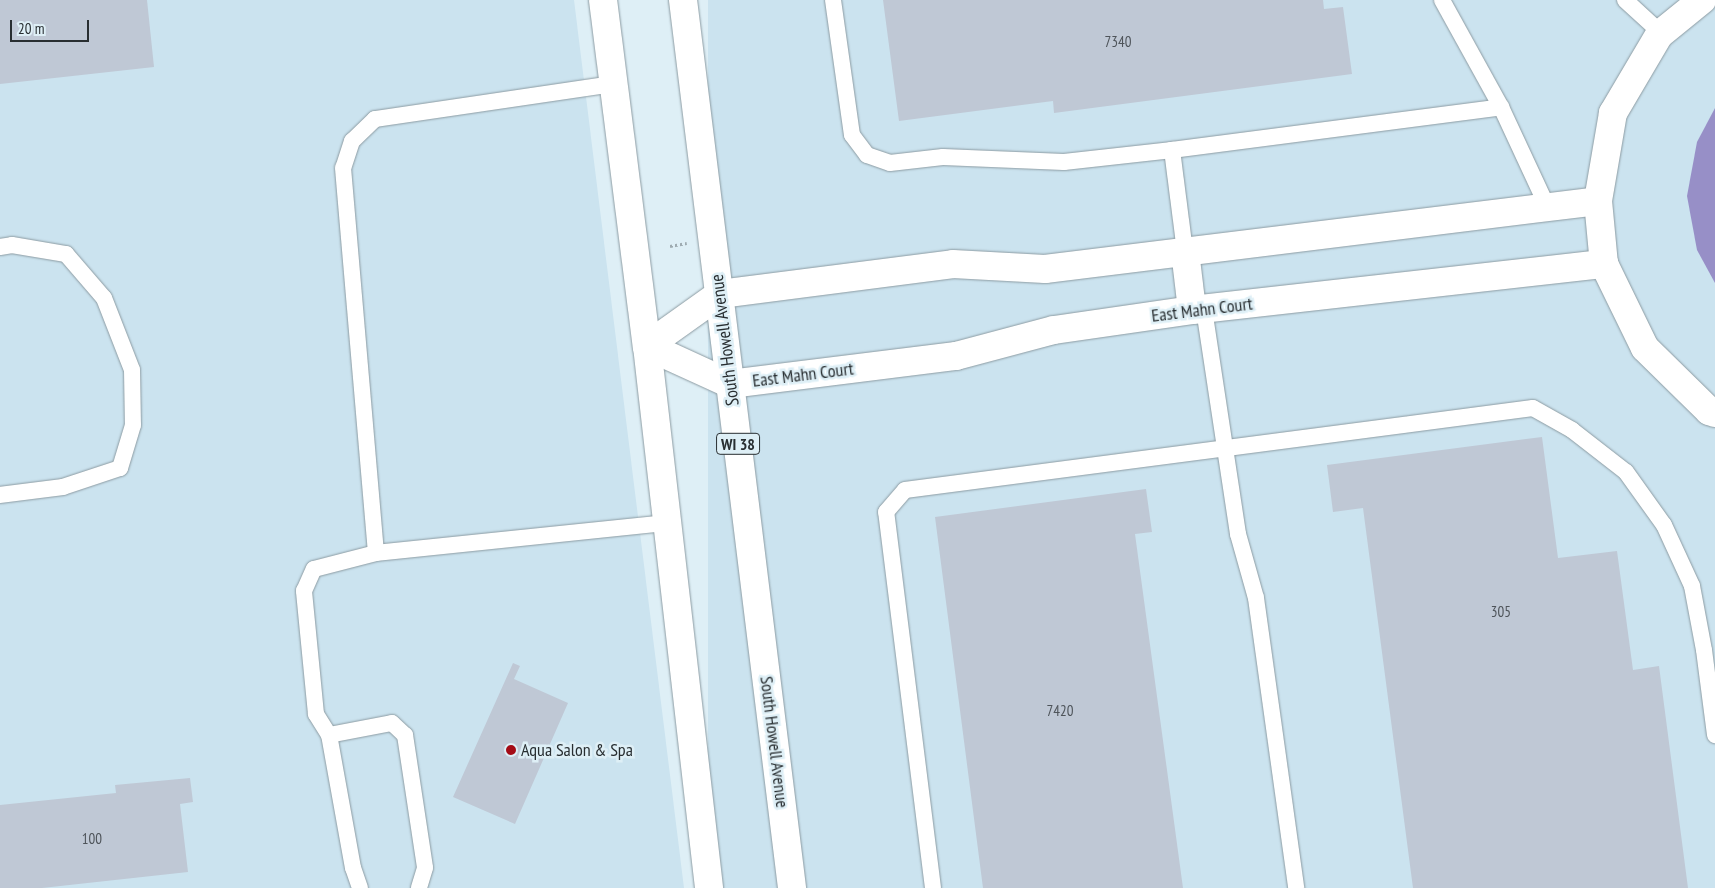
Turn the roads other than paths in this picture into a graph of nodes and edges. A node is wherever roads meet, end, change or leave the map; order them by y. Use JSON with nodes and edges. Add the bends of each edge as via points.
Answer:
{"nodes":[{"id":1,"x":603,"y":0,"type":"edge"},
{"id":2,"x":683,"y":0,"type":"edge"},
{"id":3,"x":833,"y":0,"type":"edge"},
{"id":4,"x":1442,"y":0,"type":"edge"},
{"id":5,"x":1625,"y":0,"type":"edge"},
{"id":6,"x":1702,"y":0,"type":"edge"},
{"id":7,"x":1661,"y":34,"type":"junction"},
{"id":8,"x":613,"y":84,"type":"junction"},
{"id":9,"x":1501,"y":107,"type":"junction"},
{"id":10,"x":1172,"y":150,"type":"junction"},
{"id":11,"x":1598,"y":201,"type":"junction"},
{"id":12,"x":1547,"y":206,"type":"junction"},
{"id":13,"x":0,"y":247,"type":"edge"},
{"id":14,"x":1185,"y":251,"type":"junction"},
{"id":15,"x":1604,"y":264,"type":"junction"},
{"id":16,"x":720,"y":294,"type":"junction"},
{"id":17,"x":1198,"y":309,"type":"junction"},
{"id":18,"x":646,"y":346,"type":"junction"},
{"id":19,"x":730,"y":384,"type":"junction"},
{"id":20,"x":1715,"y":413,"type":"edge"},
{"id":21,"x":1226,"y":448,"type":"junction"},
{"id":22,"x":0,"y":495,"type":"edge"},
{"id":23,"x":666,"y":523,"type":"junction"},
{"id":24,"x":376,"y":553,"type":"junction"},
{"id":25,"x":1710,"y":649,"type":"edge"},
{"id":26,"x":329,"y":735,"type":"junction"},
{"id":27,"x":1715,"y":735,"type":"edge"},
{"id":28,"x":360,"y":888,"type":"edge"},
{"id":29,"x":419,"y":888,"type":"edge"},
{"id":30,"x":709,"y":888,"type":"edge"},
{"id":31,"x":792,"y":888,"type":"edge"},
{"id":32,"x":933,"y":888,"type":"edge"},
{"id":33,"x":1296,"y":888,"type":"edge"}],
"edges":[{"from":1,"to":8,"type":"street"},
{"from":2,"to":16,"type":"street","name":"South Howell Avenue","number":"WI 38"},
{"from":3,"to":10,"type":"lane","via":[[852,135],[867,155],[890,163],[944,157],[1064,162]]},
{"from":4,"to":9,"type":"lane"},
{"from":5,"to":7,"type":"lane"},
{"from":6,"to":7,"type":"street"},
{"from":7,"to":11,"type":"street","via":[[1613,113]]},
{"from":8,"to":18,"type":"street"},
{"from":8,"to":24,"type":"lane","via":[[375,119],[352,141],[343,168]]},
{"from":9,"to":10,"type":"lane"},
{"from":9,"to":12,"type":"lane"},
{"from":10,"to":14,"type":"lane"},
{"from":11,"to":12,"type":"street"},
{"from":11,"to":15,"type":"street"},
{"from":12,"to":14,"type":"street"},
{"from":13,"to":22,"type":"lane","via":[[66,254],[104,298],[132,370],[133,425],[120,468],[63,487]]},
{"from":14,"to":16,"type":"street","via":[[1045,268],[953,264]]},
{"from":14,"to":17,"type":"street"},
{"from":15,"to":17,"type":"street","name":"East Mahn Court"},
{"from":15,"to":20,"type":"street","via":[[1645,348],[1709,411]]},
{"from":16,"to":18,"type":"street"},
{"from":16,"to":19,"type":"street","name":"South Howell Avenue","number":"WI 38"},
{"from":17,"to":19,"type":"street","name":"East Mahn Court","via":[[1054,330],[956,356]]},
{"from":17,"to":21,"type":"lane"},
{"from":18,"to":19,"type":"street","name":"East Mahn Court"},
{"from":18,"to":23,"type":"street"},
{"from":19,"to":31,"type":"street","name":"South Howell Avenue","number":"WI 38"},
{"from":21,"to":25,"type":"lane","via":[[1533,408],[1572,430],[1626,472],[1664,525],[1692,586]]},
{"from":21,"to":32,"type":"lane","via":[[905,490],[886,512]]},
{"from":21,"to":33,"type":"lane","via":[[1238,534],[1256,598]]},
{"from":23,"to":24,"type":"lane"},
{"from":23,"to":30,"type":"street"},
{"from":24,"to":26,"type":"lane","via":[[314,569],[304,591],[316,714]]},
{"from":25,"to":27,"type":"lane"},
{"from":26,"to":28,"type":"lane","via":[[353,868]]},
{"from":26,"to":29,"type":"lane","via":[[392,723],[406,735],[425,868]]}]}
